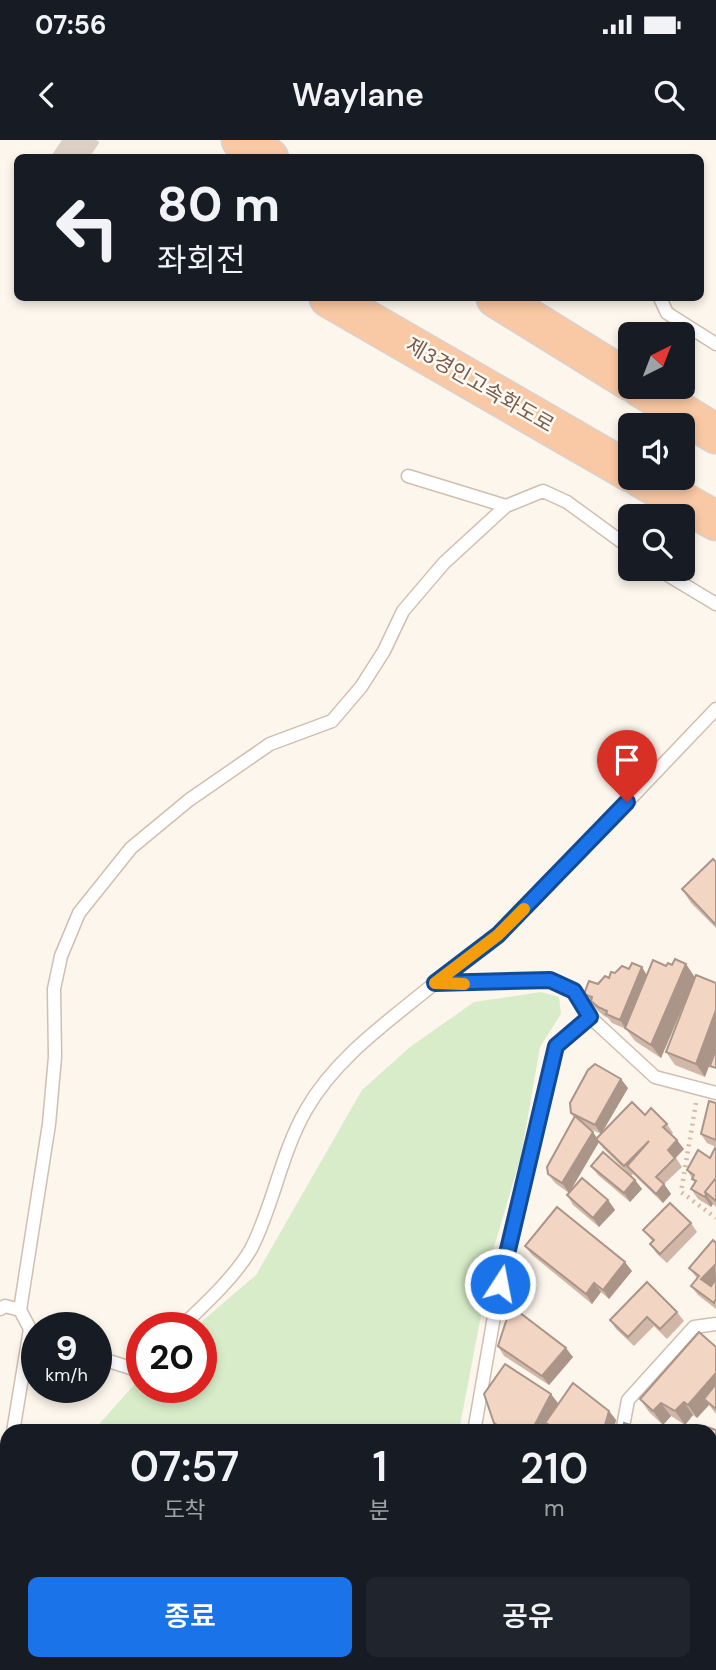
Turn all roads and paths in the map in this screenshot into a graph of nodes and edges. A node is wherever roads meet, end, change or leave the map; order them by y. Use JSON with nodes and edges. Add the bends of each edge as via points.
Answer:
{"nodes":[{"id":1,"x":241,"y":140,"type":"edge"},
{"id":2,"x":263,"y":154,"type":"edge"},
{"id":3,"x":334,"y":301,"type":"edge"},
{"id":4,"x":501,"y":301,"type":"edge"},
{"id":5,"x":661,"y":301,"type":"edge"},
{"id":6,"x":716,"y":344,"type":"edge"},
{"id":7,"x":618,"y":374,"type":"edge"},
{"id":8,"x":659,"y":399,"type":"edge"},
{"id":9,"x":716,"y":434,"type":"edge"},
{"id":10,"x":618,"y":465,"type":"edge"},
{"id":11,"x":408,"y":476,"type":"dead end"},
{"id":12,"x":662,"y":490,"type":"edge"},
{"id":13,"x":506,"y":506,"type":"junction"},
{"id":14,"x":716,"y":521,"type":"edge"},
{"id":15,"x":618,"y":539,"type":"edge"},
{"id":16,"x":678,"y":581,"type":"edge"},
{"id":17,"x":716,"y":604,"type":"edge"},
{"id":18,"x":716,"y":709,"type":"edge"},
{"id":19,"x":435,"y":983,"type":"junction"},
{"id":20,"x":590,"y":1017,"type":"junction"},
{"id":21,"x":698,"y":1088,"type":"junction"},
{"id":22,"x":716,"y":1093,"type":"edge"},
{"id":23,"x":716,"y":1218,"type":"edge"},
{"id":24,"x":0,"y":1309,"type":"edge"},
{"id":25,"x":20,"y":1310,"type":"joint"},
{"id":26,"x":197,"y":1312,"type":"edge"},
{"id":27,"x":716,"y":1324,"type":"edge"},
{"id":28,"x":21,"y":1391,"type":"edge"},
{"id":29,"x":15,"y":1424,"type":"edge"},
{"id":30,"x":475,"y":1424,"type":"edge"},
{"id":31,"x":624,"y":1424,"type":"edge"}],
"edges":[{"from":1,"to":2,"type":"highway"},
{"from":3,"to":10,"type":"highway","name":"제3경인고속화도로"},
{"from":4,"to":7,"type":"highway"},
{"from":5,"to":6,"type":"lane","via":[[667,313]]},
{"from":8,"to":9,"type":"highway"},
{"from":11,"to":13,"type":"lane"},
{"from":12,"to":14,"type":"highway"},
{"from":13,"to":15,"type":"lane","via":[[543,491],[567,502]]},
{"from":13,"to":25,"type":"lane","via":[[444,564],[403,611],[384,652],[332,721],[270,744],[189,800],[131,848],[79,913],[61,956],[54,989],[55,1057],[49,1124]]},
{"from":16,"to":17,"type":"lane"},
{"from":18,"to":19,"type":"lane","via":[[521,913]]},
{"from":19,"to":20,"type":"lane","via":[[550,980],[574,991]]},
{"from":19,"to":26,"type":"lane","via":[[325,1082],[305,1111],[250,1250]]},
{"from":20,"to":21,"type":"lane","via":[[655,1077]]},
{"from":20,"to":30,"type":"lane","via":[[556,1046],[505,1259]]},
{"from":21,"to":22,"type":"lane"},
{"from":21,"to":23,"type":"path","via":[[681,1192]]},
{"from":24,"to":25,"type":"lane"},
{"from":27,"to":31,"type":"lane","via":[[694,1327],[628,1400]]},
{"from":28,"to":29,"type":"lane"}]}
